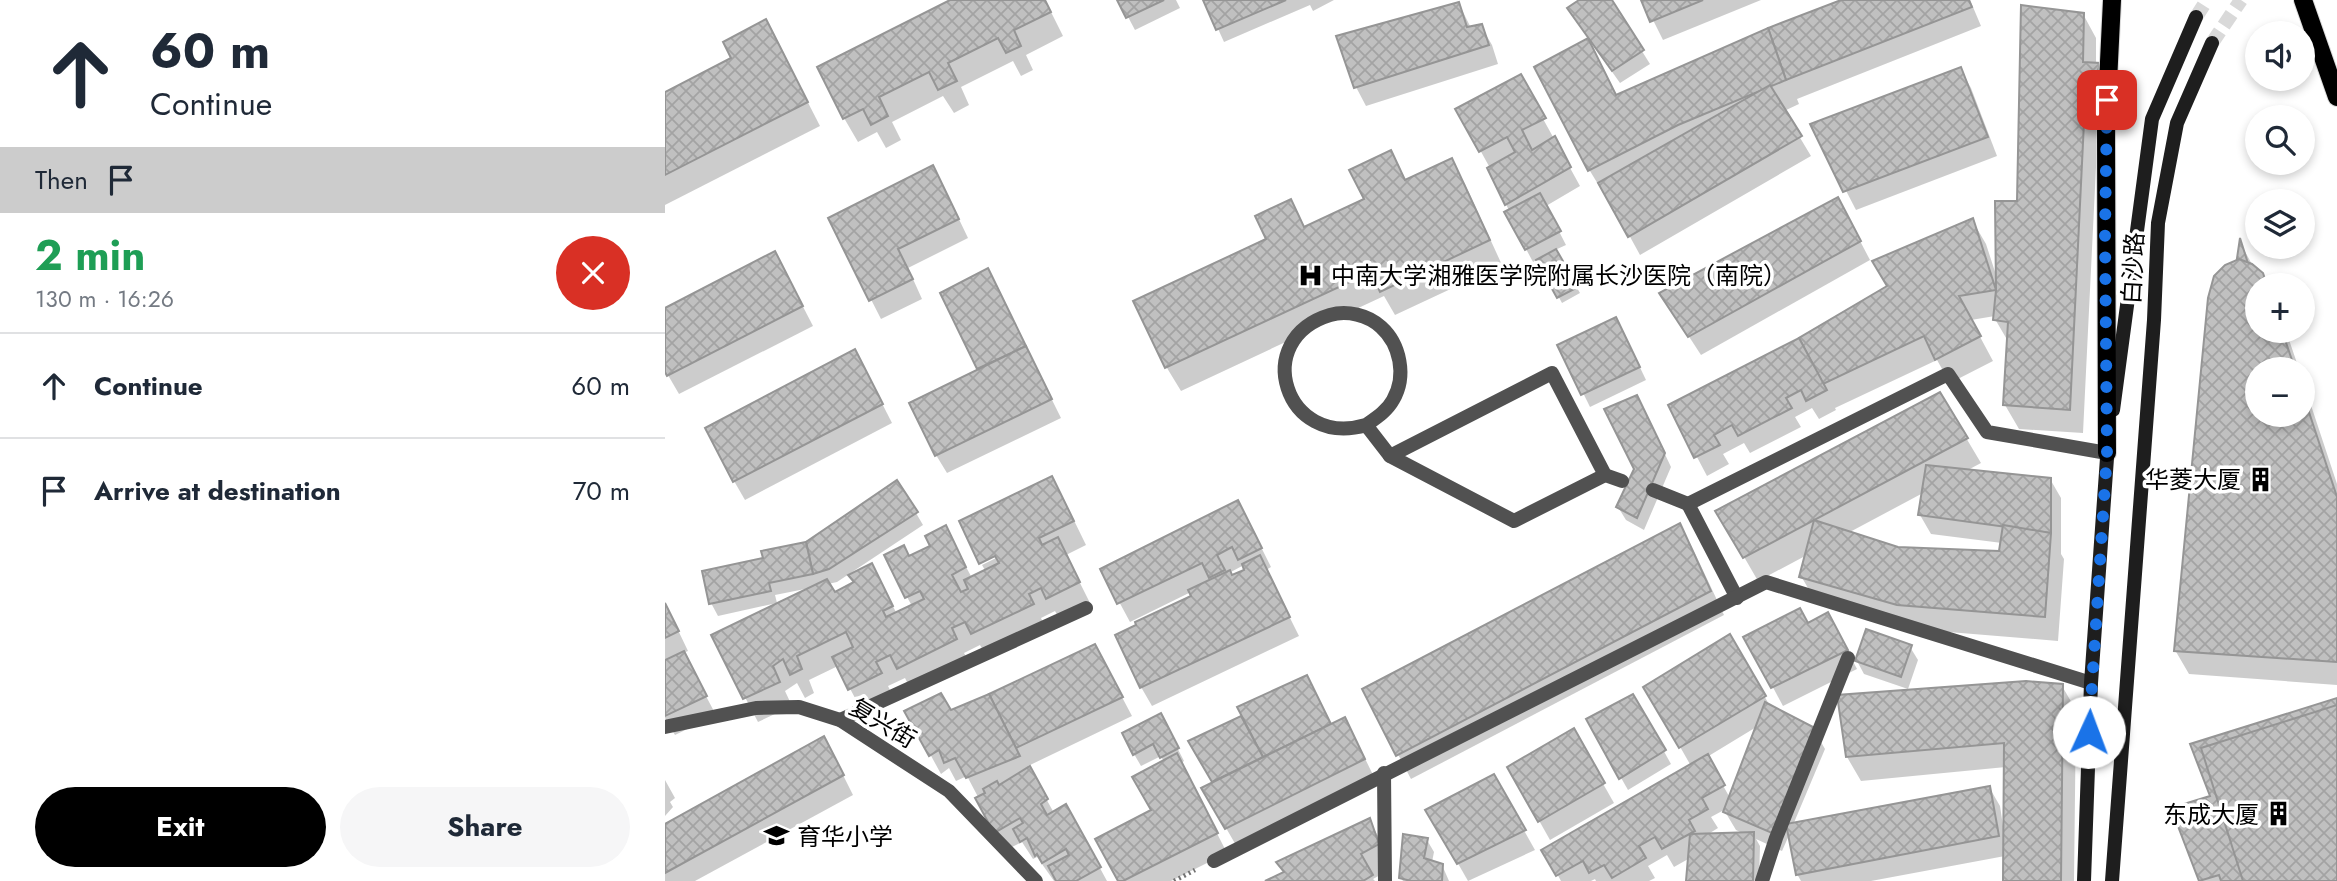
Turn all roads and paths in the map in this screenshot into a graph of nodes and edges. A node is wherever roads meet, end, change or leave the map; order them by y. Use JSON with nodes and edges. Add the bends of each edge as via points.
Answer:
{"nodes":[{"id":1,"x":2112,"y":0,"type":"edge"},
{"id":2,"x":2303,"y":0,"type":"edge"},
{"id":3,"x":2196,"y":17,"type":"tunnel mouth"},
{"id":4,"x":2212,"y":43,"type":"tunnel mouth"},
{"id":5,"x":2337,"y":97,"type":"edge"},
{"id":6,"x":1366,"y":425,"type":"junction"},
{"id":7,"x":2107,"y":453,"type":"junction"},
{"id":8,"x":1390,"y":456,"type":"junction"},
{"id":9,"x":1605,"y":475,"type":"junction"},
{"id":10,"x":1622,"y":481,"type":"dead end"},
{"id":11,"x":1653,"y":490,"type":"dead end"},
{"id":12,"x":1688,"y":504,"type":"junction"},
{"id":13,"x":1737,"y":598,"type":"junction"},
{"id":14,"x":1086,"y":608,"type":"dead end"},
{"id":15,"x":1848,"y":658,"type":"dead end"},
{"id":16,"x":2091,"y":683,"type":"junction"},
{"id":17,"x":839,"y":720,"type":"junction"},
{"id":18,"x":665,"y":727,"type":"edge"},
{"id":19,"x":1384,"y":774,"type":"junction"},
{"id":20,"x":1214,"y":861,"type":"dead end"},
{"id":21,"x":1035,"y":881,"type":"edge"},
{"id":22,"x":1385,"y":881,"type":"edge"},
{"id":23,"x":1762,"y":881,"type":"edge"},
{"id":24,"x":2084,"y":881,"type":"edge"},
{"id":25,"x":2112,"y":881,"type":"edge"}],
"edges":[{"from":1,"to":7,"type":"main road","via":[[2106,150]]},
{"from":2,"to":5,"type":"main road"},
{"from":3,"to":7,"type":"street","name":"白沙路","via":[[2152,119]]},
{"from":4,"to":25,"type":"street","name":"白沙路","via":[[2177,123],[2158,223]]},
{"from":6,"to":6,"type":"street","via":[[1381,415],[1399,387],[1400,358],[1394,342],[1380,326],[1361,315],[1339,313],[1314,320],[1289,349],[1284,372],[1288,393],[1310,420],[1333,429]]},
{"from":6,"to":8,"type":"street"},
{"from":7,"to":12,"type":"street","via":[[1987,432],[1948,374]]},
{"from":7,"to":16,"type":"street","name":"白沙路"},
{"from":8,"to":9,"type":"street","via":[[1514,520]]},
{"from":8,"to":9,"type":"street","via":[[1552,373]]},
{"from":9,"to":10,"type":"street"},
{"from":11,"to":12,"type":"street"},
{"from":12,"to":13,"type":"street"},
{"from":13,"to":16,"type":"street","via":[[1766,582]]},
{"from":13,"to":19,"type":"street"},
{"from":14,"to":17,"type":"street"},
{"from":15,"to":23,"type":"street"},
{"from":16,"to":24,"type":"street","name":"白沙路"},
{"from":17,"to":18,"type":"street","name":"复兴街","via":[[799,707],[756,708]]},
{"from":17,"to":21,"type":"street","name":"复兴街","via":[[949,790]]},
{"from":19,"to":20,"type":"street"},
{"from":19,"to":22,"type":"street"}]}
